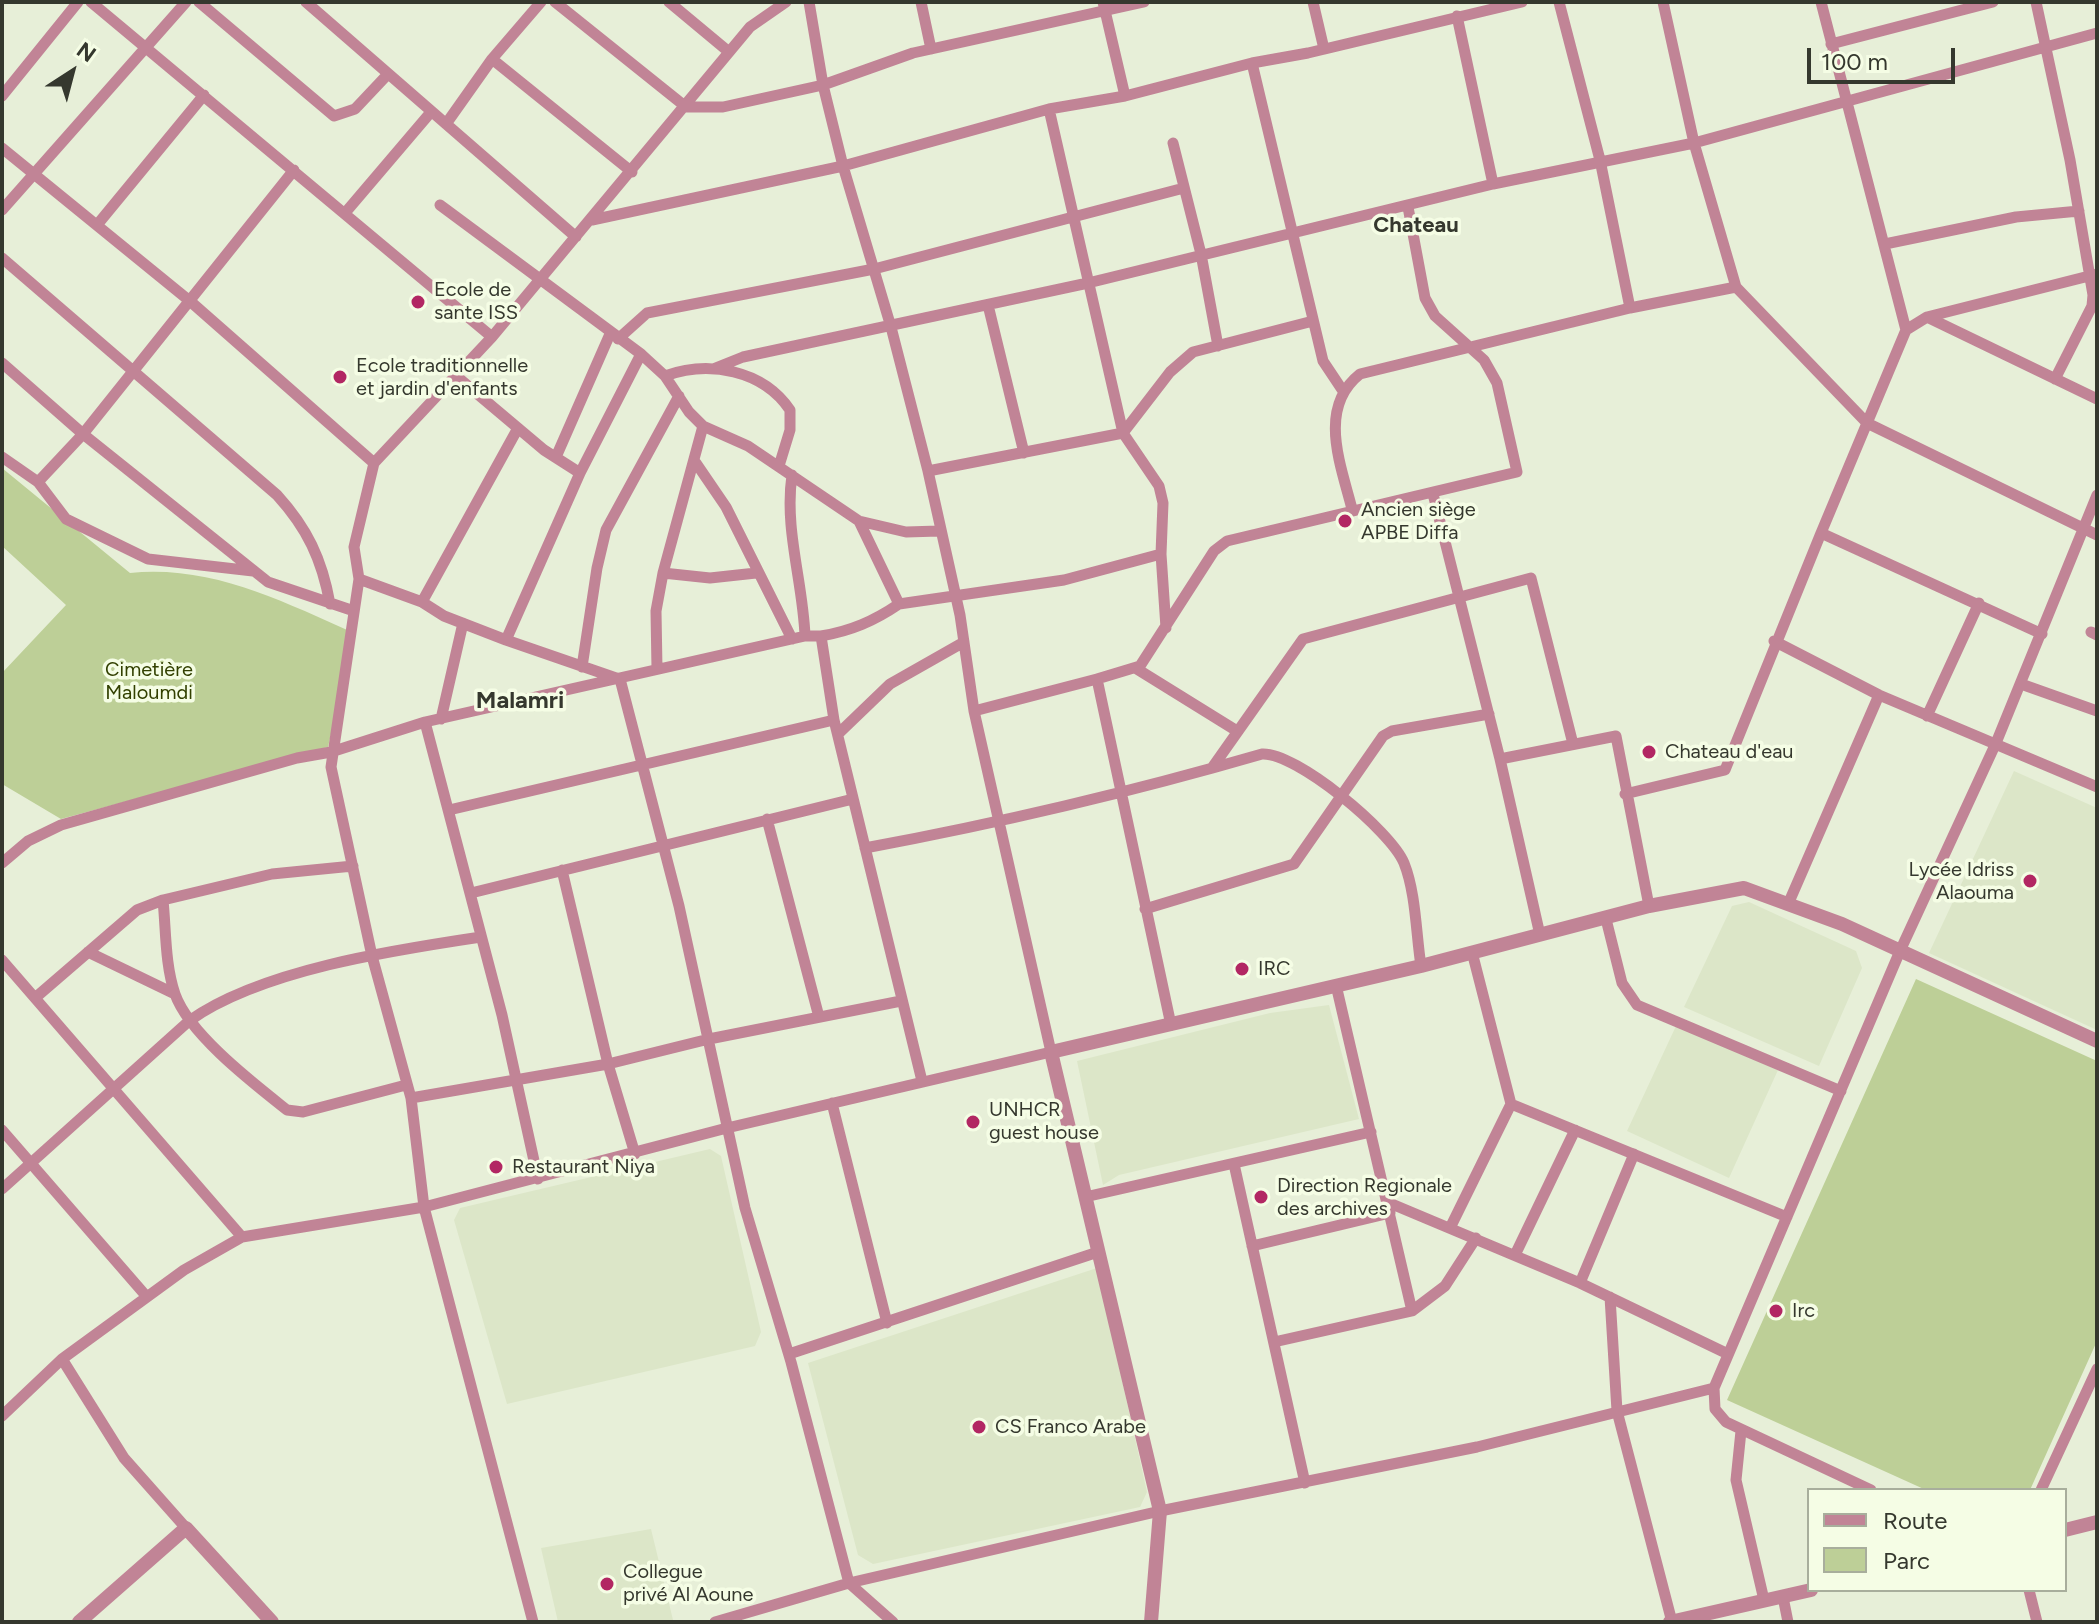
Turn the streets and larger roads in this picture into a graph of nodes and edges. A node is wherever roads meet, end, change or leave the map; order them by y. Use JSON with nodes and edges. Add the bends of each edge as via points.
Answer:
{"nodes":[{"id":1,"x":78,"y":2,"type":"edge"},
{"id":2,"x":91,"y":2,"type":"edge"},
{"id":3,"x":186,"y":2,"type":"edge"},
{"id":4,"x":199,"y":2,"type":"edge"},
{"id":5,"x":306,"y":2,"type":"edge"},
{"id":6,"x":541,"y":2,"type":"edge"},
{"id":7,"x":555,"y":2,"type":"edge"},
{"id":8,"x":669,"y":2,"type":"edge"},
{"id":9,"x":786,"y":2,"type":"edge"},
{"id":10,"x":809,"y":2,"type":"edge"},
{"id":11,"x":921,"y":2,"type":"edge"},
{"id":12,"x":1144,"y":2,"type":"edge"},
{"id":13,"x":1313,"y":2,"type":"edge"},
{"id":14,"x":1522,"y":2,"type":"edge"},
{"id":15,"x":1559,"y":2,"type":"edge"},
{"id":16,"x":1663,"y":2,"type":"edge"},
{"id":17,"x":1821,"y":2,"type":"edge"},
{"id":18,"x":1993,"y":2,"type":"edge"},
{"id":19,"x":2036,"y":2,"type":"edge"},
{"id":20,"x":1506,"y":3,"type":"edge"},
{"id":21,"x":1104,"y":6,"type":"edge"},
{"id":22,"x":1457,"y":16,"type":"junction"},
{"id":23,"x":2097,"y":33,"type":"edge"},
{"id":24,"x":1831,"y":44,"type":"junction"},
{"id":25,"x":2048,"y":46,"type":"junction"},
{"id":26,"x":147,"y":47,"type":"junction"},
{"id":27,"x":931,"y":49,"type":"junction"},
{"id":28,"x":1324,"y":49,"type":"junction"},
{"id":29,"x":729,"y":52,"type":"junction"},
{"id":30,"x":492,"y":59,"type":"junction"},
{"id":31,"x":1252,"y":63,"type":"junction"},
{"id":32,"x":388,"y":74,"type":"junction"},
{"id":33,"x":823,"y":85,"type":"junction"},
{"id":34,"x":204,"y":95,"type":"junction"},
{"id":35,"x":2,"y":96,"type":"edge"},
{"id":36,"x":1125,"y":96,"type":"junction"},
{"id":37,"x":1845,"y":102,"type":"junction"},
{"id":38,"x":686,"y":107,"type":"junction"},
{"id":39,"x":1049,"y":109,"type":"junction"},
{"id":40,"x":431,"y":112,"type":"junction"},
{"id":41,"x":446,"y":124,"type":"junction"},
{"id":42,"x":1173,"y":143,"type":"dead end"},
{"id":43,"x":1694,"y":143,"type":"junction"},
{"id":44,"x":2,"y":148,"type":"edge"},
{"id":45,"x":1600,"y":160,"type":"junction"},
{"id":46,"x":843,"y":166,"type":"junction"},
{"id":47,"x":294,"y":170,"type":"junction"},
{"id":48,"x":632,"y":172,"type":"junction"},
{"id":49,"x":33,"y":173,"type":"junction"},
{"id":50,"x":1493,"y":184,"type":"junction"},
{"id":51,"x":1184,"y":188,"type":"junction"},
{"id":52,"x":440,"y":205,"type":"dead end"},
{"id":53,"x":1408,"y":207,"type":"junction"},
{"id":54,"x":2,"y":210,"type":"edge"},
{"id":55,"x":2079,"y":211,"type":"junction"},
{"id":56,"x":345,"y":213,"type":"junction"},
{"id":57,"x":1075,"y":218,"type":"junction"},
{"id":58,"x":591,"y":220,"type":"junction"},
{"id":59,"x":97,"y":225,"type":"junction"},
{"id":60,"x":1293,"y":233,"type":"junction"},
{"id":61,"x":576,"y":237,"type":"junction"},
{"id":62,"x":1885,"y":244,"type":"junction"},
{"id":63,"x":1201,"y":254,"type":"junction"},
{"id":64,"x":2,"y":258,"type":"edge"},
{"id":65,"x":874,"y":269,"type":"junction"},
{"id":66,"x":2094,"y":274,"type":"edge"},
{"id":67,"x":539,"y":281,"type":"junction"},
{"id":68,"x":1088,"y":283,"type":"junction"},
{"id":69,"x":1736,"y":287,"type":"junction"},
{"id":70,"x":191,"y":302,"type":"junction"},
{"id":71,"x":988,"y":305,"type":"junction"},
{"id":72,"x":1630,"y":308,"type":"junction"},
{"id":73,"x":1927,"y":317,"type":"junction"},
{"id":74,"x":1313,"y":321,"type":"junction"},
{"id":75,"x":891,"y":327,"type":"junction"},
{"id":76,"x":1906,"y":330,"type":"junction"},
{"id":77,"x":492,"y":337,"type":"junction"},
{"id":78,"x":614,"y":337,"type":"junction"},
{"id":79,"x":1470,"y":345,"type":"junction"},
{"id":80,"x":1218,"y":346,"type":"junction"},
{"id":81,"x":641,"y":354,"type":"junction"},
{"id":82,"x":2,"y":363,"type":"edge"},
{"id":83,"x":713,"y":369,"type":"junction"},
{"id":84,"x":134,"y":370,"type":"junction"},
{"id":85,"x":455,"y":375,"type":"junction"},
{"id":86,"x":665,"y":376,"type":"junction"},
{"id":87,"x":2055,"y":379,"type":"junction"},
{"id":88,"x":1343,"y":391,"type":"junction"},
{"id":89,"x":679,"y":396,"type":"junction"},
{"id":90,"x":2097,"y":399,"type":"edge"},
{"id":91,"x":1867,"y":423,"type":"junction"},
{"id":92,"x":703,"y":426,"type":"junction"},
{"id":93,"x":518,"y":428,"type":"junction"},
{"id":94,"x":1123,"y":433,"type":"junction"},
{"id":95,"x":83,"y":434,"type":"junction"},
{"id":96,"x":1024,"y":453,"type":"junction"},
{"id":97,"x":2,"y":457,"type":"edge"},
{"id":98,"x":556,"y":457,"type":"junction"},
{"id":99,"x":374,"y":463,"type":"junction"},
{"id":100,"x":696,"y":463,"type":"junction"},
{"id":101,"x":779,"y":466,"type":"junction"},
{"id":102,"x":928,"y":471,"type":"junction"},
{"id":103,"x":580,"y":473,"type":"junction"},
{"id":104,"x":792,"y":475,"type":"junction"},
{"id":105,"x":38,"y":482,"type":"junction"},
{"id":106,"x":1433,"y":494,"type":"junction"},
{"id":107,"x":2097,"y":495,"type":"edge"},
{"id":108,"x":1352,"y":509,"type":"junction"},
{"id":109,"x":859,"y":521,"type":"junction"},
{"id":110,"x":2083,"y":529,"type":"junction"},
{"id":111,"x":939,"y":531,"type":"junction"},
{"id":112,"x":1821,"y":533,"type":"junction"},
{"id":113,"x":2097,"y":535,"type":"edge"},
{"id":114,"x":1161,"y":554,"type":"junction"},
{"id":115,"x":253,"y":571,"type":"junction"},
{"id":116,"x":663,"y":573,"type":"junction"},
{"id":117,"x":756,"y":573,"type":"junction"},
{"id":118,"x":359,"y":579,"type":"junction"},
{"id":119,"x":955,"y":594,"type":"junction"},
{"id":120,"x":1458,"y":595,"type":"junction"},
{"id":121,"x":422,"y":602,"type":"junction"},
{"id":122,"x":1979,"y":603,"type":"junction"},
{"id":123,"x":330,"y":604,"type":"junction"},
{"id":124,"x":899,"y":604,"type":"junction"},
{"id":125,"x":354,"y":611,"type":"junction"},
{"id":126,"x":463,"y":623,"type":"junction"},
{"id":127,"x":1166,"y":628,"type":"junction"},
{"id":128,"x":2042,"y":634,"type":"junction"},
{"id":129,"x":805,"y":636,"type":"junction"},
{"id":130,"x":821,"y":636,"type":"junction"},
{"id":131,"x":792,"y":639,"type":"junction"},
{"id":132,"x":506,"y":640,"type":"junction"},
{"id":133,"x":1774,"y":641,"type":"junction"},
{"id":134,"x":964,"y":642,"type":"junction"},
{"id":135,"x":582,"y":667,"type":"junction"},
{"id":136,"x":657,"y":669,"type":"junction"},
{"id":137,"x":1137,"y":669,"type":"junction"},
{"id":138,"x":620,"y":679,"type":"junction"},
{"id":139,"x":1097,"y":679,"type":"junction"},
{"id":140,"x":2021,"y":684,"type":"junction"},
{"id":141,"x":1879,"y":695,"type":"junction"},
{"id":142,"x":974,"y":711,"type":"junction"},
{"id":143,"x":2097,"y":711,"type":"edge"},
{"id":144,"x":1489,"y":714,"type":"junction"},
{"id":145,"x":1927,"y":716,"type":"junction"},
{"id":146,"x":441,"y":719,"type":"junction"},
{"id":147,"x":834,"y":720,"type":"junction"},
{"id":148,"x":425,"y":722,"type":"junction"},
{"id":149,"x":1237,"y":731,"type":"junction"},
{"id":150,"x":838,"y":734,"type":"junction"},
{"id":151,"x":1996,"y":743,"type":"junction"},
{"id":152,"x":1573,"y":744,"type":"junction"},
{"id":153,"x":331,"y":752,"type":"junction"},
{"id":154,"x":1500,"y":759,"type":"junction"},
{"id":155,"x":643,"y":767,"type":"junction"},
{"id":156,"x":1211,"y":768,"type":"junction"},
{"id":157,"x":2097,"y":787,"type":"edge"},
{"id":158,"x":1625,"y":794,"type":"junction"},
{"id":159,"x":1119,"y":795,"type":"junction"},
{"id":160,"x":1342,"y":796,"type":"junction"},
{"id":161,"x":853,"y":799,"type":"junction"},
{"id":162,"x":449,"y":810,"type":"junction"},
{"id":163,"x":767,"y":819,"type":"junction"},
{"id":164,"x":1000,"y":823,"type":"junction"},
{"id":165,"x":663,"y":844,"type":"junction"},
{"id":166,"x":865,"y":848,"type":"junction"},
{"id":167,"x":2,"y":863,"type":"edge"},
{"id":168,"x":353,"y":866,"type":"junction"},
{"id":169,"x":562,"y":870,"type":"junction"},
{"id":170,"x":471,"y":893,"type":"junction"},
{"id":171,"x":163,"y":900,"type":"junction"},
{"id":172,"x":1789,"y":902,"type":"junction"},
{"id":173,"x":1649,"y":906,"type":"junction"},
{"id":174,"x":1145,"y":909,"type":"junction"},
{"id":175,"x":1606,"y":919,"type":"junction"},
{"id":176,"x":1540,"y":935,"type":"junction"},
{"id":177,"x":481,"y":937,"type":"junction"},
{"id":178,"x":1900,"y":951,"type":"junction"},
{"id":179,"x":88,"y":952,"type":"junction"},
{"id":180,"x":1472,"y":952,"type":"junction"},
{"id":181,"x":372,"y":956,"type":"junction"},
{"id":182,"x":2,"y":960,"type":"edge"},
{"id":183,"x":1421,"y":966,"type":"junction"},
{"id":184,"x":1336,"y":985,"type":"junction"},
{"id":185,"x":175,"y":994,"type":"junction"},
{"id":186,"x":35,"y":998,"type":"junction"},
{"id":187,"x":901,"y":1001,"type":"junction"},
{"id":188,"x":819,"y":1017,"type":"junction"},
{"id":189,"x":189,"y":1021,"type":"junction"},
{"id":190,"x":1171,"y":1025,"type":"junction"},
{"id":191,"x":709,"y":1039,"type":"junction"},
{"id":192,"x":2097,"y":1041,"type":"edge"},
{"id":193,"x":1051,"y":1052,"type":"junction"},
{"id":194,"x":608,"y":1064,"type":"junction"},
{"id":195,"x":517,"y":1078,"type":"junction"},
{"id":196,"x":922,"y":1081,"type":"junction"},
{"id":197,"x":406,"y":1085,"type":"junction"},
{"id":198,"x":115,"y":1087,"type":"junction"},
{"id":199,"x":1841,"y":1091,"type":"junction"},
{"id":200,"x":411,"y":1098,"type":"junction"},
{"id":201,"x":832,"y":1103,"type":"junction"},
{"id":202,"x":1511,"y":1104,"type":"junction"},
{"id":203,"x":727,"y":1128,"type":"junction"},
{"id":204,"x":2,"y":1130,"type":"edge"},
{"id":205,"x":1575,"y":1130,"type":"junction"},
{"id":206,"x":1371,"y":1132,"type":"junction"},
{"id":207,"x":635,"y":1154,"type":"junction"},
{"id":208,"x":1634,"y":1154,"type":"junction"},
{"id":209,"x":32,"y":1162,"type":"junction"},
{"id":210,"x":1234,"y":1164,"type":"junction"},
{"id":211,"x":538,"y":1179,"type":"junction"},
{"id":212,"x":2,"y":1189,"type":"edge"},
{"id":213,"x":1085,"y":1197,"type":"junction"},
{"id":214,"x":424,"y":1207,"type":"junction"},
{"id":215,"x":1389,"y":1207,"type":"junction"},
{"id":216,"x":1787,"y":1217,"type":"junction"},
{"id":217,"x":1451,"y":1226,"type":"junction"},
{"id":218,"x":242,"y":1237,"type":"junction"},
{"id":219,"x":1476,"y":1238,"type":"junction"},
{"id":220,"x":1252,"y":1246,"type":"junction"},
{"id":221,"x":1098,"y":1252,"type":"junction"},
{"id":222,"x":1515,"y":1255,"type":"junction"},
{"id":223,"x":1580,"y":1283,"type":"junction"},
{"id":224,"x":147,"y":1297,"type":"junction"},
{"id":225,"x":1610,"y":1297,"type":"junction"},
{"id":226,"x":1412,"y":1311,"type":"junction"},
{"id":227,"x":887,"y":1323,"type":"junction"},
{"id":228,"x":1274,"y":1342,"type":"junction"},
{"id":229,"x":789,"y":1354,"type":"junction"},
{"id":230,"x":1728,"y":1354,"type":"junction"},
{"id":231,"x":62,"y":1359,"type":"junction"},
{"id":232,"x":2097,"y":1369,"type":"edge"},
{"id":233,"x":1714,"y":1388,"type":"junction"},
{"id":234,"x":1617,"y":1411,"type":"junction"},
{"id":235,"x":2,"y":1416,"type":"edge"},
{"id":236,"x":1741,"y":1431,"type":"junction"},
{"id":237,"x":1305,"y":1483,"type":"junction"},
{"id":238,"x":1867,"y":1488,"type":"edge"},
{"id":239,"x":2042,"y":1488,"type":"edge"},
{"id":240,"x":1160,"y":1511,"type":"junction"},
{"id":241,"x":2097,"y":1522,"type":"edge"},
{"id":242,"x":186,"y":1528,"type":"junction"},
{"id":243,"x":2067,"y":1530,"type":"edge"},
{"id":244,"x":849,"y":1583,"type":"junction"},
{"id":245,"x":1807,"y":1591,"type":"edge"},
{"id":246,"x":2030,"y":1592,"type":"edge"},
{"id":247,"x":1783,"y":1597,"type":"junction"},
{"id":248,"x":1764,"y":1600,"type":"junction"},
{"id":249,"x":79,"y":1622,"type":"edge"},
{"id":250,"x":272,"y":1622,"type":"edge"},
{"id":251,"x":533,"y":1622,"type":"edge"},
{"id":252,"x":715,"y":1622,"type":"edge"},
{"id":253,"x":893,"y":1622,"type":"edge"},
{"id":254,"x":1151,"y":1622,"type":"edge"},
{"id":255,"x":1671,"y":1622,"type":"edge"},
{"id":256,"x":1788,"y":1622,"type":"edge"},
{"id":257,"x":2037,"y":1622,"type":"edge"}],
"edges":[{"from":1,"to":35,"type":"street"},
{"from":2,"to":26,"type":"street"},
{"from":3,"to":26,"type":"street"},
{"from":4,"to":32,"type":"street","via":[[334,116],[355,109]]},
{"from":5,"to":32,"type":"street"},
{"from":6,"to":30,"type":"street"},
{"from":7,"to":38,"type":"street"},
{"from":8,"to":29,"type":"street"},
{"from":9,"to":29,"type":"street","via":[[750,27]]},
{"from":10,"to":33,"type":"street"},
{"from":11,"to":27,"type":"street"},
{"from":12,"to":21,"type":"street"},
{"from":13,"to":28,"type":"street"},
{"from":14,"to":20,"type":"street"},
{"from":15,"to":45,"type":"street"},
{"from":16,"to":43,"type":"street"},
{"from":17,"to":24,"type":"street"},
{"from":18,"to":24,"type":"street"},
{"from":19,"to":25,"type":"street"},
{"from":20,"to":22,"type":"street"},
{"from":21,"to":27,"type":"street"},
{"from":21,"to":36,"type":"street"},
{"from":22,"to":28,"type":"street"},
{"from":22,"to":50,"type":"street"},
{"from":23,"to":25,"type":"street"},
{"from":24,"to":37,"type":"street"},
{"from":25,"to":37,"type":"street"},
{"from":25,"to":55,"type":"street"},
{"from":26,"to":34,"type":"street"},
{"from":26,"to":49,"type":"street"},
{"from":27,"to":33,"type":"street"},
{"from":28,"to":31,"type":"street"},
{"from":29,"to":38,"type":"street"},
{"from":30,"to":41,"type":"street"},
{"from":30,"to":48,"type":"street"},
{"from":31,"to":36,"type":"street"},
{"from":31,"to":60,"type":"street"},
{"from":32,"to":40,"type":"street"},
{"from":33,"to":38,"type":"street","via":[[723,107]]},
{"from":33,"to":46,"type":"street"},
{"from":34,"to":47,"type":"street"},
{"from":34,"to":59,"type":"street"},
{"from":36,"to":39,"type":"street"},
{"from":37,"to":43,"type":"street"},
{"from":37,"to":62,"type":"street"},
{"from":38,"to":48,"type":"street"},
{"from":39,"to":46,"type":"street"},
{"from":39,"to":57,"type":"street"},
{"from":40,"to":41,"type":"street"},
{"from":40,"to":56,"type":"street"},
{"from":41,"to":61,"type":"street"},
{"from":42,"to":51,"type":"street"},
{"from":43,"to":45,"type":"street"},
{"from":43,"to":69,"type":"street"},
{"from":44,"to":49,"type":"street"},
{"from":45,"to":50,"type":"street"},
{"from":45,"to":72,"type":"street"},
{"from":46,"to":58,"type":"street"},
{"from":46,"to":65,"type":"street"},
{"from":47,"to":56,"type":"street"},
{"from":47,"to":70,"type":"street"},
{"from":48,"to":58,"type":"street"},
{"from":49,"to":54,"type":"street"},
{"from":49,"to":59,"type":"street"},
{"from":50,"to":53,"type":"street"},
{"from":51,"to":57,"type":"street"},
{"from":51,"to":63,"type":"street"},
{"from":52,"to":67,"type":"street"},
{"from":53,"to":60,"type":"street"},
{"from":53,"to":79,"type":"street","via":[[1428,306]]},
{"from":55,"to":62,"type":"street","via":[[2016,217]]},
{"from":55,"to":66,"type":"street"},
{"from":56,"to":77,"type":"street"},
{"from":57,"to":65,"type":"street"},
{"from":57,"to":68,"type":"street"},
{"from":58,"to":61,"type":"street"},
{"from":59,"to":70,"type":"street"},
{"from":60,"to":63,"type":"street"},
{"from":60,"to":74,"type":"street"},
{"from":61,"to":67,"type":"street"},
{"from":62,"to":76,"type":"street"},
{"from":63,"to":68,"type":"street"},
{"from":63,"to":80,"type":"street"},
{"from":64,"to":84,"type":"street"},
{"from":65,"to":75,"type":"street"},
{"from":65,"to":78,"type":"street","via":[[647,313]]},
{"from":66,"to":73,"type":"street"},
{"from":66,"to":87,"type":"street","via":[[2092,306]]},
{"from":67,"to":77,"type":"street"},
{"from":67,"to":78,"type":"street"},
{"from":68,"to":71,"type":"street"},
{"from":68,"to":94,"type":"street"},
{"from":69,"to":72,"type":"street"},
{"from":69,"to":91,"type":"street"},
{"from":70,"to":84,"type":"street"},
{"from":70,"to":99,"type":"street"},
{"from":71,"to":75,"type":"street"},
{"from":71,"to":96,"type":"street"},
{"from":72,"to":79,"type":"street"},
{"from":73,"to":76,"type":"street"},
{"from":73,"to":87,"type":"street"},
{"from":74,"to":80,"type":"street"},
{"from":74,"to":88,"type":"street","via":[[1323,361]]},
{"from":75,"to":83,"type":"street","via":[[743,357]]},
{"from":75,"to":102,"type":"street"},
{"from":76,"to":91,"type":"street"},
{"from":77,"to":85,"type":"street"},
{"from":78,"to":81,"type":"street"},
{"from":78,"to":98,"type":"street"},
{"from":79,"to":88,"type":"street","via":[[1373,369]]},
{"from":79,"to":106,"type":"street","via":[[1497,383],[1517,472]]},
{"from":80,"to":94,"type":"street","via":[[1193,352],[1177,365]]},
{"from":81,"to":86,"type":"street"},
{"from":81,"to":103,"type":"street"},
{"from":82,"to":95,"type":"street"},
{"from":83,"to":86,"type":"street","via":[[686,368]]},
{"from":83,"to":101,"type":"street","via":[[752,377],[783,399],[791,418]]},
{"from":84,"to":95,"type":"street"},
{"from":84,"to":123,"type":"street","via":[[301,522],[318,556]]},
{"from":85,"to":93,"type":"street"},
{"from":85,"to":99,"type":"street"},
{"from":86,"to":89,"type":"street"},
{"from":87,"to":90,"type":"street"},
{"from":88,"to":108,"type":"street","via":[[1334,424]]},
{"from":89,"to":92,"type":"street"},
{"from":89,"to":135,"type":"street","via":[[606,530]]},
{"from":91,"to":110,"type":"street"},
{"from":91,"to":112,"type":"street"},
{"from":92,"to":100,"type":"street"},
{"from":92,"to":101,"type":"street"},
{"from":93,"to":98,"type":"street"},
{"from":93,"to":121,"type":"street"},
{"from":94,"to":96,"type":"street"},
{"from":94,"to":114,"type":"street","via":[[1159,486]]},
{"from":95,"to":105,"type":"street"},
{"from":95,"to":115,"type":"street"},
{"from":96,"to":102,"type":"street"},
{"from":97,"to":105,"type":"street"},
{"from":98,"to":103,"type":"street"},
{"from":99,"to":118,"type":"street","via":[[354,547]]},
{"from":100,"to":116,"type":"street"},
{"from":100,"to":117,"type":"street","via":[[726,507]]},
{"from":101,"to":104,"type":"street"},
{"from":102,"to":111,"type":"street"},
{"from":103,"to":132,"type":"street"},
{"from":104,"to":109,"type":"street"},
{"from":104,"to":129,"type":"street","via":[[790,524]]},
{"from":105,"to":115,"type":"street","via":[[66,519],[148,559]]},
{"from":106,"to":108,"type":"street"},
{"from":106,"to":120,"type":"street"},
{"from":107,"to":110,"type":"street"},
{"from":108,"to":127,"type":"street","via":[[1220,545]]},
{"from":109,"to":111,"type":"street","via":[[906,532]]},
{"from":109,"to":124,"type":"street"},
{"from":110,"to":113,"type":"street"},
{"from":110,"to":128,"type":"street"},
{"from":111,"to":119,"type":"street"},
{"from":112,"to":122,"type":"street"},
{"from":112,"to":133,"type":"street"},
{"from":114,"to":119,"type":"street","via":[[1064,580]]},
{"from":114,"to":127,"type":"street"},
{"from":115,"to":123,"type":"street","via":[[290,592]]},
{"from":116,"to":117,"type":"street","via":[[710,578]]},
{"from":116,"to":136,"type":"street","via":[[656,611]]},
{"from":117,"to":131,"type":"street"},
{"from":118,"to":121,"type":"street"},
{"from":118,"to":125,"type":"street"},
{"from":119,"to":124,"type":"street"},
{"from":119,"to":134,"type":"street"},
{"from":120,"to":144,"type":"street"},
{"from":120,"to":149,"type":"street","via":[[1303,639]]},
{"from":120,"to":152,"type":"street","via":[[1531,578]]},
{"from":121,"to":126,"type":"street"},
{"from":122,"to":128,"type":"street"},
{"from":122,"to":145,"type":"street"},
{"from":123,"to":125,"type":"street"},
{"from":124,"to":130,"type":"street","via":[[847,632]]},
{"from":125,"to":153,"type":"street"},
{"from":126,"to":132,"type":"street"},
{"from":126,"to":146,"type":"street"},
{"from":127,"to":137,"type":"street"},
{"from":128,"to":140,"type":"street"},
{"from":129,"to":130,"type":"street"},
{"from":129,"to":131,"type":"street"},
{"from":130,"to":147,"type":"street"},
{"from":131,"to":136,"type":"street"},
{"from":132,"to":135,"type":"street"},
{"from":133,"to":141,"type":"street"},
{"from":133,"to":158,"type":"street","via":[[1725,770]]},
{"from":134,"to":142,"type":"street"},
{"from":134,"to":150,"type":"street","via":[[890,684]]},
{"from":135,"to":138,"type":"street"},
{"from":136,"to":138,"type":"street"},
{"from":137,"to":139,"type":"street"},
{"from":137,"to":149,"type":"street"},
{"from":138,"to":146,"type":"street"},
{"from":138,"to":155,"type":"street"},
{"from":139,"to":142,"type":"street"},
{"from":139,"to":159,"type":"street"},
{"from":140,"to":143,"type":"street"},
{"from":140,"to":151,"type":"street"},
{"from":141,"to":145,"type":"street"},
{"from":141,"to":172,"type":"street"},
{"from":142,"to":164,"type":"street"},
{"from":144,"to":154,"type":"street"},
{"from":144,"to":160,"type":"street","via":[[1392,731]]},
{"from":145,"to":151,"type":"street"},
{"from":146,"to":148,"type":"street"},
{"from":147,"to":150,"type":"street"},
{"from":147,"to":155,"type":"street"},
{"from":148,"to":153,"type":"street"},
{"from":148,"to":162,"type":"street"},
{"from":149,"to":156,"type":"street"},
{"from":150,"to":161,"type":"street"},
{"from":151,"to":157,"type":"street"},
{"from":151,"to":178,"type":"street"},
{"from":152,"to":154,"type":"street"},
{"from":152,"to":158,"type":"street","via":[[1616,736]]},
{"from":153,"to":167,"type":"street","via":[[61,825],[28,841]]},
{"from":153,"to":168,"type":"street"},
{"from":154,"to":176,"type":"street"},
{"from":155,"to":162,"type":"street"},
{"from":155,"to":165,"type":"street"},
{"from":156,"to":159,"type":"street"},
{"from":156,"to":160,"type":"street","via":[[1277,755]]},
{"from":158,"to":173,"type":"street"},
{"from":159,"to":164,"type":"street"},
{"from":159,"to":174,"type":"street"},
{"from":160,"to":174,"type":"street","via":[[1294,864]]},
{"from":160,"to":183,"type":"street","via":[[1406,866]]},
{"from":161,"to":163,"type":"street"},
{"from":161,"to":166,"type":"street"},
{"from":162,"to":170,"type":"street"},
{"from":163,"to":165,"type":"street"},
{"from":163,"to":188,"type":"street"},
{"from":164,"to":166,"type":"street"},
{"from":164,"to":193,"type":"street"},
{"from":165,"to":169,"type":"street"},
{"from":165,"to":191,"type":"street"},
{"from":166,"to":187,"type":"street"},
{"from":168,"to":171,"type":"street","via":[[272,874]]},
{"from":168,"to":181,"type":"street"},
{"from":169,"to":170,"type":"street"},
{"from":169,"to":194,"type":"street"},
{"from":170,"to":177,"type":"street"},
{"from":171,"to":179,"type":"street","via":[[137,910]]},
{"from":171,"to":185,"type":"street"},
{"from":172,"to":173,"type":"street","via":[[1744,888]]},
{"from":172,"to":178,"type":"street"},
{"from":173,"to":175,"type":"street"},
{"from":174,"to":190,"type":"street"},
{"from":175,"to":176,"type":"street"},
{"from":175,"to":199,"type":"street","via":[[1625,993],[1644,1010]]},
{"from":176,"to":180,"type":"street"},
{"from":177,"to":181,"type":"street"},
{"from":177,"to":195,"type":"street"},
{"from":178,"to":192,"type":"street"},
{"from":178,"to":199,"type":"street"},
{"from":179,"to":185,"type":"street"},
{"from":179,"to":186,"type":"street"},
{"from":180,"to":183,"type":"street"},
{"from":180,"to":202,"type":"street"},
{"from":181,"to":189,"type":"street","via":[[244,989]]},
{"from":181,"to":197,"type":"street"},
{"from":182,"to":186,"type":"street"},
{"from":183,"to":184,"type":"street"},
{"from":184,"to":190,"type":"street"},
{"from":184,"to":206,"type":"street"},
{"from":185,"to":189,"type":"street"},
{"from":186,"to":198,"type":"street"},
{"from":187,"to":188,"type":"street"},
{"from":187,"to":196,"type":"street"},
{"from":188,"to":191,"type":"street"},
{"from":189,"to":197,"type":"street","via":[[292,1112]]},
{"from":189,"to":198,"type":"street"},
{"from":190,"to":193,"type":"street"},
{"from":191,"to":194,"type":"street"},
{"from":191,"to":203,"type":"street"},
{"from":193,"to":196,"type":"street"},
{"from":193,"to":213,"type":"street"},
{"from":194,"to":195,"type":"street"},
{"from":194,"to":207,"type":"street"},
{"from":195,"to":200,"type":"street"},
{"from":195,"to":211,"type":"street"},
{"from":196,"to":201,"type":"street"},
{"from":197,"to":200,"type":"street"},
{"from":198,"to":209,"type":"street"},
{"from":198,"to":218,"type":"street"},
{"from":199,"to":216,"type":"street"},
{"from":200,"to":214,"type":"street"},
{"from":201,"to":203,"type":"street"},
{"from":201,"to":227,"type":"street"},
{"from":202,"to":205,"type":"street"},
{"from":202,"to":217,"type":"street"},
{"from":203,"to":207,"type":"street"},
{"from":203,"to":229,"type":"street"},
{"from":204,"to":209,"type":"street"},
{"from":205,"to":208,"type":"street"},
{"from":205,"to":222,"type":"street"},
{"from":206,"to":210,"type":"street"},
{"from":206,"to":215,"type":"street"},
{"from":207,"to":211,"type":"street"},
{"from":208,"to":216,"type":"street"},
{"from":208,"to":223,"type":"street"},
{"from":209,"to":212,"type":"street"},
{"from":209,"to":224,"type":"street"},
{"from":210,"to":213,"type":"street"},
{"from":210,"to":220,"type":"street"},
{"from":211,"to":214,"type":"street"},
{"from":213,"to":221,"type":"street"},
{"from":214,"to":218,"type":"street"},
{"from":214,"to":251,"type":"street"},
{"from":215,"to":217,"type":"street"},
{"from":215,"to":220,"type":"street"},
{"from":215,"to":226,"type":"street"},
{"from":216,"to":230,"type":"street"},
{"from":217,"to":219,"type":"street"},
{"from":218,"to":224,"type":"street"},
{"from":219,"to":222,"type":"street"},
{"from":219,"to":226,"type":"street","via":[[1445,1286]]},
{"from":220,"to":228,"type":"street"},
{"from":221,"to":227,"type":"street"},
{"from":221,"to":240,"type":"street"},
{"from":222,"to":223,"type":"street"},
{"from":223,"to":225,"type":"street"},
{"from":224,"to":231,"type":"street"},
{"from":225,"to":230,"type":"street"},
{"from":225,"to":234,"type":"street"},
{"from":226,"to":228,"type":"street"},
{"from":227,"to":229,"type":"street"},
{"from":228,"to":237,"type":"street"},
{"from":229,"to":244,"type":"street"},
{"from":230,"to":233,"type":"street"},
{"from":231,"to":235,"type":"street"},
{"from":231,"to":242,"type":"street","via":[[124,1458]]},
{"from":232,"to":239,"type":"street"},
{"from":233,"to":234,"type":"street"},
{"from":233,"to":236,"type":"street","via":[[1715,1409]]},
{"from":234,"to":237,"type":"street"},
{"from":234,"to":255,"type":"street"},
{"from":236,"to":238,"type":"street"},
{"from":236,"to":248,"type":"street","via":[[1736,1480]]},
{"from":237,"to":240,"type":"street"},
{"from":240,"to":244,"type":"street"},
{"from":240,"to":254,"type":"street"},
{"from":241,"to":243,"type":"street"},
{"from":242,"to":249,"type":"street"},
{"from":242,"to":250,"type":"street"},
{"from":244,"to":252,"type":"street"},
{"from":244,"to":253,"type":"street"},
{"from":245,"to":247,"type":"street"},
{"from":246,"to":257,"type":"street"},
{"from":247,"to":248,"type":"street"},
{"from":247,"to":256,"type":"street"},
{"from":248,"to":255,"type":"street"}]}
